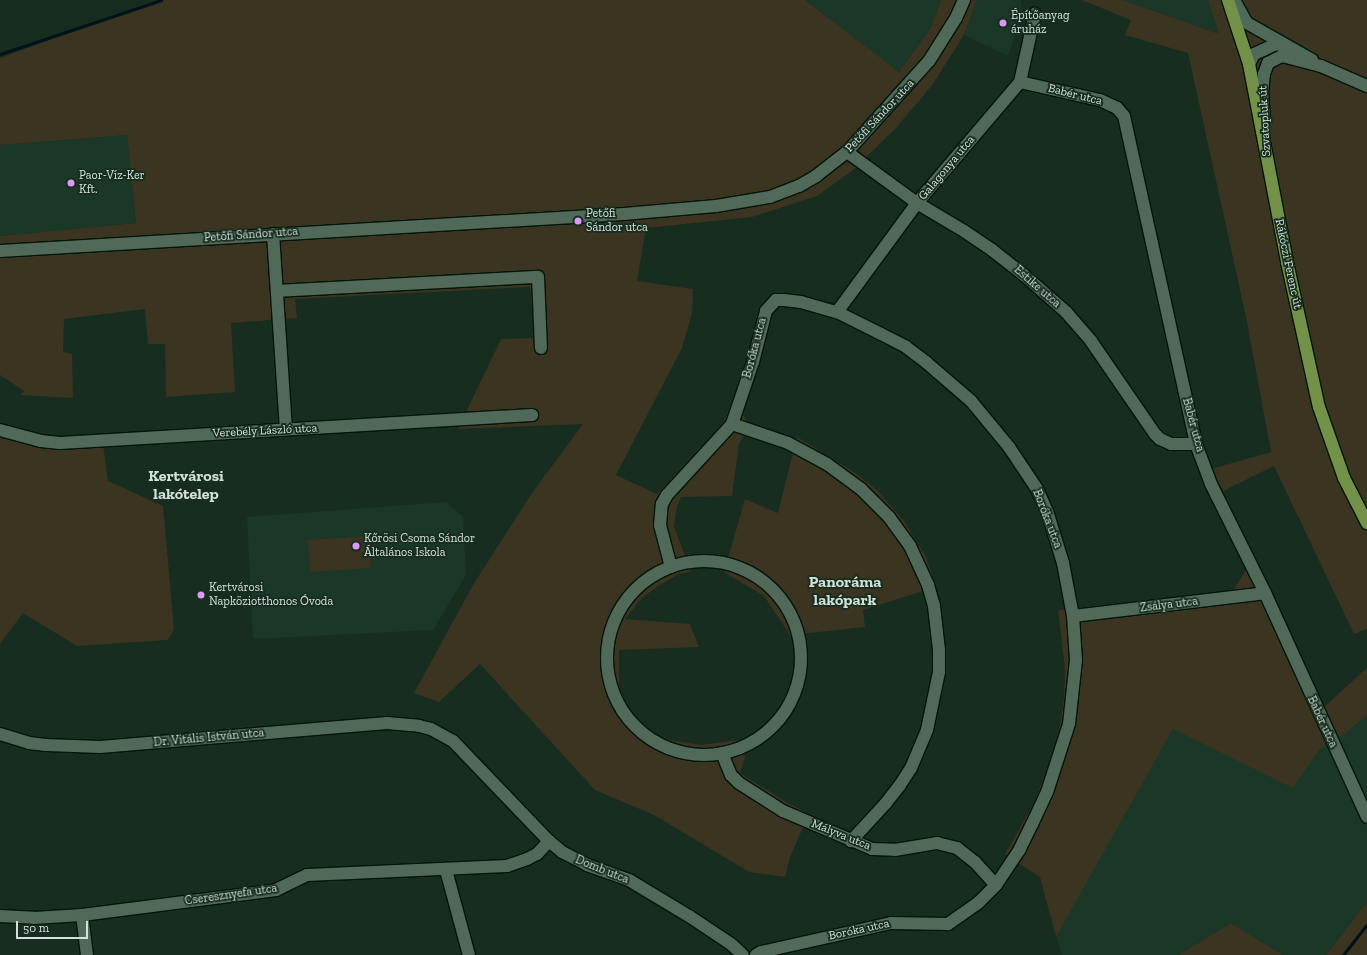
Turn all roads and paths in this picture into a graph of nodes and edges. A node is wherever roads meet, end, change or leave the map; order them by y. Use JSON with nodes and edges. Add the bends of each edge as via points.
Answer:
{"nodes":[{"id":1,"x":964,"y":0,"type":"edge"},
{"id":2,"x":1228,"y":0,"type":"edge"},
{"id":3,"x":1234,"y":0,"type":"edge"},
{"id":4,"x":1035,"y":14,"type":"dead end"},
{"id":5,"x":1294,"y":49,"type":"junction"},
{"id":6,"x":1282,"y":56,"type":"junction"},
{"id":7,"x":1251,"y":59,"type":"junction"},
{"id":8,"x":1321,"y":66,"type":"junction"},
{"id":9,"x":1020,"y":82,"type":"junction"},
{"id":10,"x":1367,"y":86,"type":"edge"},
{"id":11,"x":847,"y":152,"type":"junction"},
{"id":12,"x":1268,"y":164,"type":"junction"},
{"id":13,"x":917,"y":203,"type":"junction"},
{"id":14,"x":272,"y":234,"type":"junction"},
{"id":15,"x":0,"y":252,"type":"edge"},
{"id":16,"x":277,"y":291,"type":"junction"},
{"id":17,"x":837,"y":312,"type":"junction"},
{"id":18,"x":541,"y":348,"type":"dead end"},
{"id":19,"x":532,"y":415,"type":"dead end"},
{"id":20,"x":732,"y":424,"type":"junction"},
{"id":21,"x":286,"y":429,"type":"junction"},
{"id":22,"x":0,"y":430,"type":"edge"},
{"id":23,"x":1196,"y":444,"type":"junction"},
{"id":24,"x":1367,"y":523,"type":"edge"},
{"id":25,"x":671,"y":567,"type":"junction"},
{"id":26,"x":1265,"y":593,"type":"junction"},
{"id":27,"x":1074,"y":616,"type":"junction"},
{"id":28,"x":419,"y":726,"type":"joint"},
{"id":29,"x":0,"y":734,"type":"edge"},
{"id":30,"x":722,"y":753,"type":"junction"},
{"id":31,"x":1367,"y":817,"type":"edge"},
{"id":32,"x":549,"y":841,"type":"junction"},
{"id":33,"x":851,"y":841,"type":"junction"},
{"id":34,"x":446,"y":870,"type":"junction"},
{"id":35,"x":996,"y":885,"type":"junction"},
{"id":36,"x":82,"y":915,"type":"junction"},
{"id":37,"x":0,"y":916,"type":"edge"},
{"id":38,"x":87,"y":955,"type":"edge"},
{"id":39,"x":469,"y":955,"type":"edge"},
{"id":40,"x":743,"y":955,"type":"edge"},
{"id":41,"x":756,"y":955,"type":"edge"}],
"edges":[{"from":1,"to":11,"type":"street","name":"Petőfi Sándor utca","via":[[956,18],[925,66]]},
{"from":2,"to":7,"type":"main road","name":"Rákóczi Ferenc út"},
{"from":3,"to":5,"type":"street","via":[[1247,23]]},
{"from":4,"to":9,"type":"street","name":"Galagonya utca"},
{"from":5,"to":7,"type":"street","via":[[1276,44]]},
{"from":5,"to":8,"type":"street"},
{"from":6,"to":7,"type":"street"},
{"from":6,"to":8,"type":"street"},
{"from":6,"to":12,"type":"street","name":"Szvatopluk út","via":[[1268,63],[1264,74],[1262,93]]},
{"from":7,"to":12,"type":"main road","name":"Rákóczi Ferenc út"},
{"from":8,"to":10,"type":"street"},
{"from":9,"to":13,"type":"street","name":"Galagonya utca"},
{"from":9,"to":23,"type":"street","name":"Babér utca","via":[[1100,100],[1117,108],[1124,116]]},
{"from":11,"to":13,"type":"street","name":"Estike utca"},
{"from":11,"to":14,"type":"street","name":"Petőfi Sándor utca","via":[[831,166],[799,186],[770,197],[737,203],[624,214]]},
{"from":12,"to":24,"type":"main road","name":"Rákóczi Ferenc út","via":[[1319,407],[1344,478]]},
{"from":13,"to":17,"type":"street","name":"Galagonya utca"},
{"from":13,"to":23,"type":"street","name":"Estike utca","via":[[992,250],[1066,312],[1091,341],[1142,417],[1160,439],[1177,445]]},
{"from":14,"to":15,"type":"street","name":"Petőfi Sándor utca"},
{"from":14,"to":16,"type":"street"},
{"from":16,"to":18,"type":"street","via":[[538,277]]},
{"from":16,"to":21,"type":"street"},
{"from":17,"to":20,"type":"street","name":"Boróka utca","via":[[784,300],[776,300],[770,305]]},
{"from":17,"to":27,"type":"street","name":"Boróka utca","via":[[906,347],[971,401],[1001,436],[1024,467],[1047,511],[1063,563]]},
{"from":19,"to":21,"type":"street","name":"Verebély László utca"},
{"from":20,"to":25,"type":"street","name":"Boróka utca","via":[[662,504],[660,525]]},
{"from":20,"to":33,"type":"street","via":[[788,443],[827,464],[861,489],[889,517],[910,546],[928,585],[934,606],[939,650],[938,672],[927,730],[911,768],[900,785]]},
{"from":21,"to":22,"type":"street","name":"Verebély László utca","via":[[60,443],[41,441]]},
{"from":23,"to":26,"type":"street","name":"Babér utca","via":[[1211,484]]},
{"from":25,"to":30,"type":"street","via":[[640,585],[618,614],[608,648],[610,681],[625,715],[643,734],[655,742],[684,753]]},
{"from":25,"to":30,"type":"street","via":[[696,561],[709,562],[726,564],[754,576],[766,584],[782,601],[798,636],[799,674],[791,700],[784,712],[768,730],[754,740]]},
{"from":26,"to":27,"type":"street","name":"Zsálya utca"},
{"from":26,"to":31,"type":"street","name":"Babér utca"},
{"from":27,"to":35,"type":"street","name":"Boróka utca","via":[[1076,660],[1069,724],[1046,792],[1032,824],[1020,849]]},
{"from":28,"to":29,"type":"street","name":"Dr. Vitális István utca","via":[[387,723],[100,747],[46,746]]},
{"from":28,"to":32,"type":"street","name":"Domb utca","via":[[438,732],[453,741]]},
{"from":30,"to":33,"type":"street","name":"Mályva utca","via":[[731,775],[739,783],[783,810]]},
{"from":32,"to":34,"type":"street","name":"Cseresznyefa utca","via":[[536,854],[518,863]]},
{"from":32,"to":40,"type":"street","name":"Domb utca","via":[[576,860],[629,880],[731,944]]},
{"from":33,"to":35,"type":"street","name":"Mályva utca","via":[[872,849],[886,850],[937,843],[950,845],[975,862]]},
{"from":34,"to":36,"type":"street","name":"Cseresznyefa utca","via":[[307,875],[276,890]]},
{"from":34,"to":39,"type":"street"},
{"from":35,"to":41,"type":"street","name":"Boróka utca","via":[[978,903],[948,924],[891,923]]},
{"from":36,"to":37,"type":"street","name":"Cseresznyefa utca","via":[[34,918]]},
{"from":36,"to":38,"type":"street"}]}
